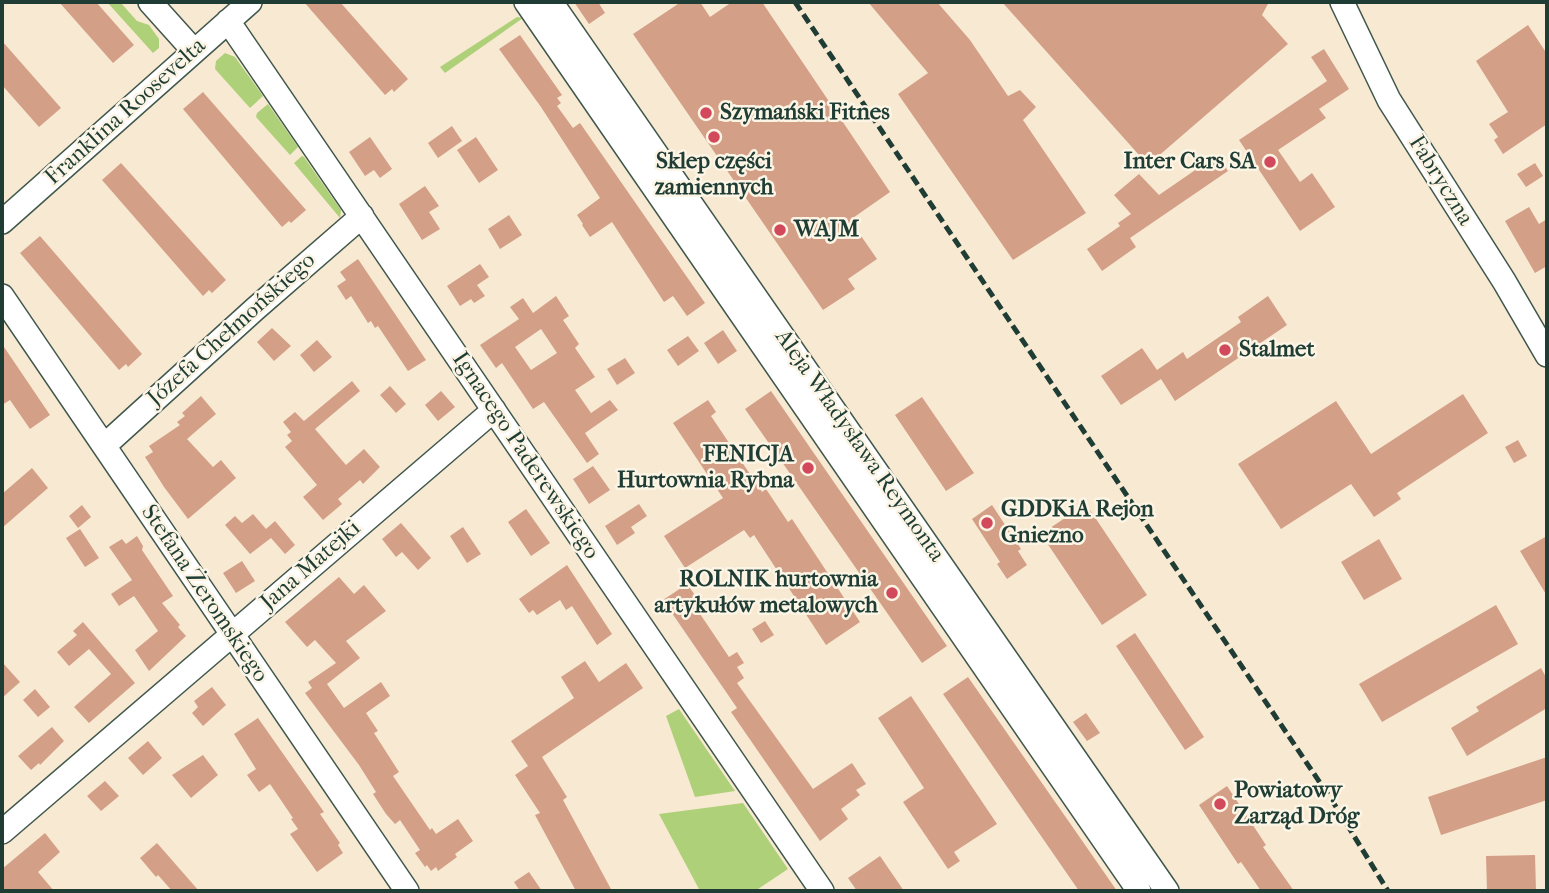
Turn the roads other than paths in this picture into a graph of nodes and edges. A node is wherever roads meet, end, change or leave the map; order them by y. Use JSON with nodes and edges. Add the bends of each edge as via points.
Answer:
{"nodes":[{"id":1,"x":150,"y":2,"type":"edge"},
{"id":2,"x":250,"y":2,"type":"edge"},
{"id":3,"x":526,"y":2,"type":"edge"},
{"id":4,"x":551,"y":2,"type":"edge"},
{"id":5,"x":1342,"y":2,"type":"edge"},
{"id":6,"x":228,"y":21,"type":"junction"},
{"id":7,"x":194,"y":51,"type":"junction"},
{"id":8,"x":362,"y":216,"type":"junction"},
{"id":9,"x":2,"y":222,"type":"edge"},
{"id":10,"x":2,"y":296,"type":"edge"},
{"id":11,"x":1547,"y":355,"type":"edge"},
{"id":12,"x":494,"y":410,"type":"junction"},
{"id":13,"x":104,"y":446,"type":"junction"},
{"id":14,"x":232,"y":634,"type":"junction"},
{"id":15,"x":2,"y":832,"type":"edge"},
{"id":16,"x":407,"y":891,"type":"edge"},
{"id":17,"x":822,"y":891,"type":"edge"},
{"id":18,"x":1139,"y":891,"type":"edge"},
{"id":19,"x":1167,"y":891,"type":"edge"}],
"edges":[{"from":1,"to":7,"type":"street"},
{"from":2,"to":6,"type":"street","name":"Franklina Roosevelta"},
{"from":3,"to":18,"type":"street","name":"Aleja Władysława Reymonta"},
{"from":4,"to":19,"type":"street","name":"Aleja Władysława Reymonta"},
{"from":5,"to":11,"type":"street","name":"Fabryczna","via":[[1389,100]]},
{"from":6,"to":7,"type":"street","name":"Franklina Roosevelta"},
{"from":6,"to":8,"type":"street","name":"Ignacego Paderewskiego"},
{"from":7,"to":9,"type":"street","name":"Franklina Roosevelta"},
{"from":8,"to":12,"type":"street","name":"Ignacego Paderewskiego"},
{"from":8,"to":13,"type":"street","name":"Józefa Chełmońskiego"},
{"from":10,"to":13,"type":"street","name":"Stefana Żeromskiego"},
{"from":12,"to":14,"type":"street","name":"Jana Matejki"},
{"from":12,"to":17,"type":"street","name":"Ignacego Paderewskiego"},
{"from":13,"to":14,"type":"street","name":"Stefana Żeromskiego"},
{"from":14,"to":15,"type":"street","name":"Jana Matejki"},
{"from":14,"to":16,"type":"street","name":"Stefana Żeromskiego"}]}
